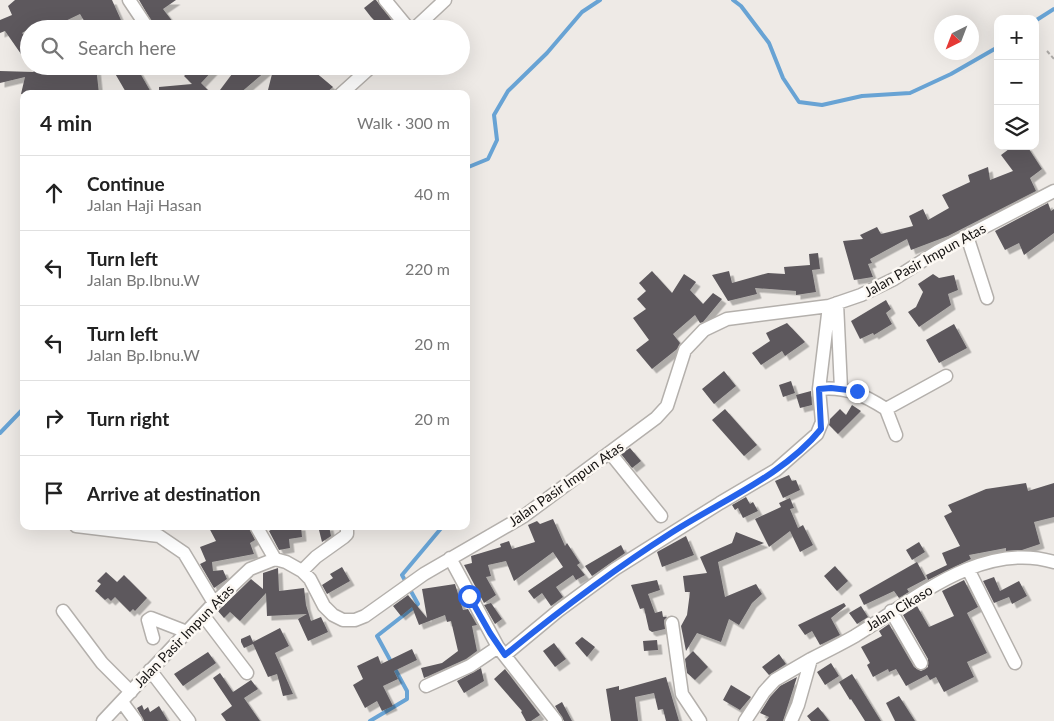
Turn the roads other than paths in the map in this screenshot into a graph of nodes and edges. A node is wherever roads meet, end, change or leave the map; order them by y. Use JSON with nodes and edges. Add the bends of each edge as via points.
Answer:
{"nodes":[{"id":1,"x":129,"y":0,"type":"edge"},
{"id":2,"x":385,"y":0,"type":"edge"},
{"id":3,"x":445,"y":0,"type":"edge"},
{"id":4,"x":143,"y":20,"type":"edge"},
{"id":5,"x":402,"y":20,"type":"edge"},
{"id":6,"x":424,"y":20,"type":"edge"},
{"id":7,"x":362,"y":75,"type":"edge"},
{"id":8,"x":345,"y":90,"type":"edge"},
{"id":9,"x":1054,"y":191,"type":"edge"},
{"id":10,"x":966,"y":236,"type":"junction"},
{"id":11,"x":987,"y":298,"type":"dead end"},
{"id":12,"x":833,"y":305,"type":"junction"},
{"id":13,"x":946,"y":376,"type":"dead end"},
{"id":14,"x":819,"y":389,"type":"junction"},
{"id":15,"x":841,"y":389,"type":"junction"},
{"id":16,"x":886,"y":409,"type":"junction"},
{"id":17,"x":896,"y":435,"type":"dead end"},
{"id":18,"x":611,"y":454,"type":"junction"},
{"id":19,"x":661,"y":516,"type":"dead end"},
{"id":20,"x":109,"y":530,"type":"edge"},
{"id":21,"x":258,"y":530,"type":"edge"},
{"id":22,"x":347,"y":530,"type":"edge"},
{"id":23,"x":450,"y":558,"type":"junction"},
{"id":24,"x":276,"y":559,"type":"junction"},
{"id":25,"x":1054,"y":562,"type":"edge"},
{"id":26,"x":968,"y":569,"type":"junction"},
{"id":27,"x":302,"y":571,"type":"junction"},
{"id":28,"x":214,"y":603,"type":"junction"},
{"id":29,"x":63,"y":611,"type":"dead end"},
{"id":30,"x":892,"y":611,"type":"junction"},
{"id":31,"x":203,"y":615,"type":"junction"},
{"id":32,"x":672,"y":623,"type":"dead end"},
{"id":33,"x":187,"y":632,"type":"junction"},
{"id":34,"x":153,"y":638,"type":"dead end"},
{"id":35,"x":502,"y":651,"type":"junction"},
{"id":36,"x":811,"y":659,"type":"junction"},
{"id":37,"x":921,"y":663,"type":"dead end"},
{"id":38,"x":1015,"y":663,"type":"dead end"},
{"id":39,"x":150,"y":670,"type":"junction"},
{"id":40,"x":247,"y":673,"type":"dead end"},
{"id":41,"x":426,"y":686,"type":"dead end"},
{"id":42,"x":131,"y":692,"type":"junction"},
{"id":43,"x":122,"y":702,"type":"junction"},
{"id":44,"x":103,"y":721,"type":"edge"},
{"id":45,"x":136,"y":721,"type":"edge"},
{"id":46,"x":189,"y":721,"type":"edge"},
{"id":47,"x":556,"y":721,"type":"edge"},
{"id":48,"x":700,"y":721,"type":"edge"},
{"id":49,"x":745,"y":721,"type":"edge"},
{"id":50,"x":791,"y":721,"type":"edge"}],
"edges":[{"from":1,"to":4,"type":"street"},
{"from":2,"to":5,"type":"street"},
{"from":3,"to":6,"type":"street"},
{"from":7,"to":8,"type":"street"},
{"from":9,"to":10,"type":"street","name":"Jalan Pasir Impun Atas"},
{"from":10,"to":11,"type":"street"},
{"from":10,"to":12,"type":"street","name":"Jalan Pasir Impun Atas","via":[[894,279]]},
{"from":12,"to":14,"type":"street"},
{"from":12,"to":15,"type":"street"},
{"from":12,"to":18,"type":"street","name":"Jalan Pasir Impun Atas","via":[[727,319],[704,330],[686,350],[667,406]]},
{"from":13,"to":16,"type":"street"},
{"from":14,"to":15,"type":"street"},
{"from":14,"to":35,"type":"street","via":[[821,429],[793,456],[776,470],[615,570]]},
{"from":15,"to":16,"type":"street","via":[[857,391]]},
{"from":16,"to":17,"type":"street"},
{"from":18,"to":19,"type":"street"},
{"from":18,"to":23,"type":"street","name":"Jalan Pasir Impun Atas","via":[[524,516]]},
{"from":20,"to":28,"type":"street","via":[[159,536],[184,553]]},
{"from":21,"to":24,"type":"street"},
{"from":22,"to":27,"type":"street","via":[[344,537]]},
{"from":23,"to":27,"type":"street","name":"Jalan Pasir Impun Atas","via":[[355,620],[343,620],[324,606],[310,579]]},
{"from":23,"to":35,"type":"street"},
{"from":24,"to":27,"type":"street","name":"Jalan Pasir Impun Atas"},
{"from":24,"to":28,"type":"street","name":"Jalan Pasir Impun Atas","via":[[250,568]]},
{"from":25,"to":26,"type":"street","name":"Jalan Cikaso","via":[[1028,557],[1006,558]]},
{"from":26,"to":30,"type":"street","name":"Jalan Cikaso"},
{"from":26,"to":38,"type":"street"},
{"from":28,"to":31,"type":"street","name":"Jalan Pasir Impun Atas"},
{"from":29,"to":42,"type":"street","via":[[102,663]]},
{"from":30,"to":36,"type":"street","name":"Jalan Cikaso"},
{"from":30,"to":37,"type":"street"},
{"from":31,"to":33,"type":"street","name":"Jalan Pasir Impun Atas"},
{"from":31,"to":40,"type":"street"},
{"from":32,"to":48,"type":"street","via":[[682,694]]},
{"from":33,"to":34,"type":"street","via":[[151,618],[148,620]]},
{"from":33,"to":39,"type":"street","name":"Jalan Pasir Impun Atas"},
{"from":35,"to":41,"type":"street"},
{"from":35,"to":47,"type":"street"},
{"from":36,"to":49,"type":"street","name":"Jalan Cikaso","via":[[775,680]]},
{"from":36,"to":50,"type":"street"},
{"from":39,"to":42,"type":"street","name":"Jalan Pasir Impun Atas"},
{"from":39,"to":46,"type":"street"},
{"from":42,"to":43,"type":"street","name":"Jalan Pasir Impun Atas"},
{"from":43,"to":44,"type":"street","name":"Jalan Pasir Impun Atas"},
{"from":43,"to":45,"type":"street"}]}
